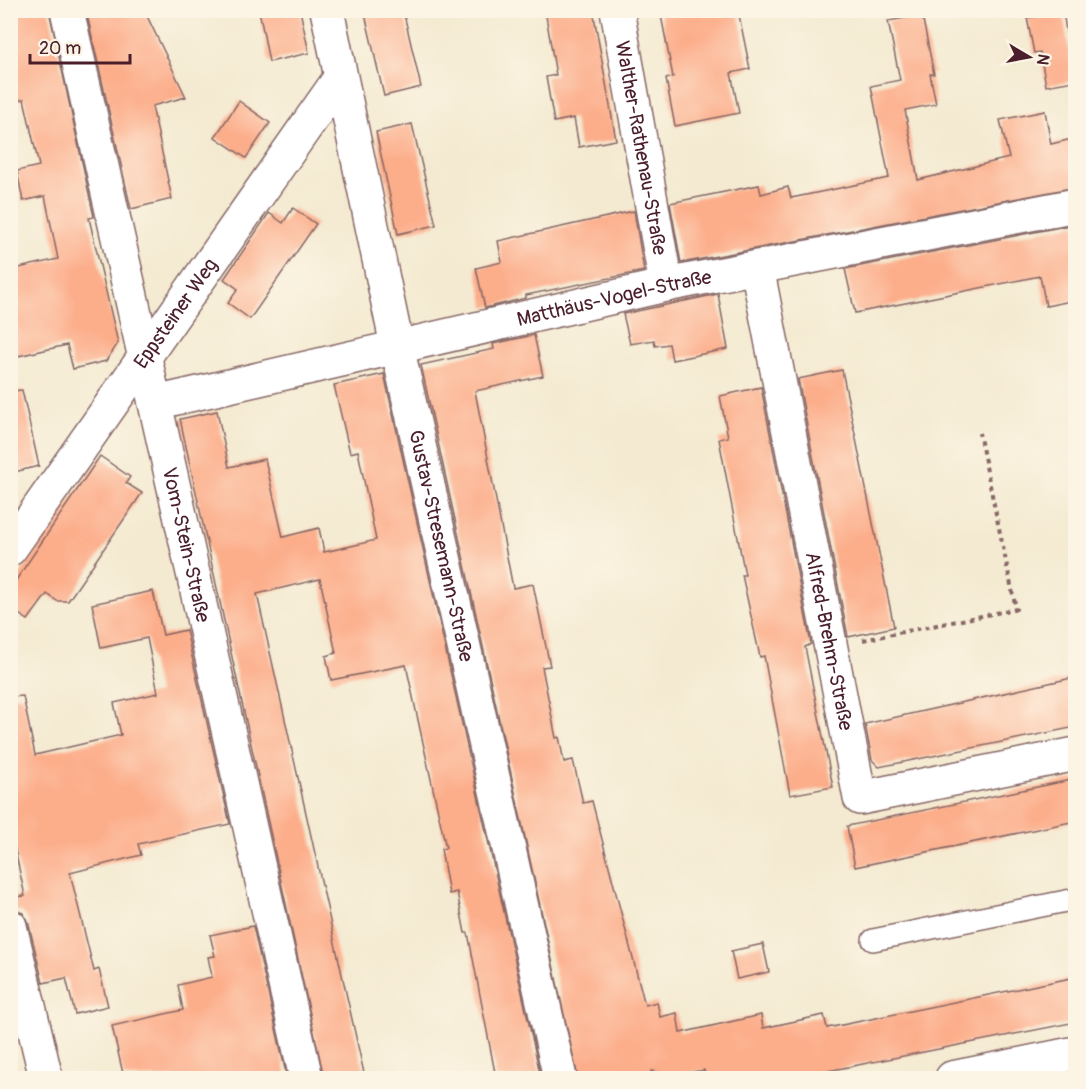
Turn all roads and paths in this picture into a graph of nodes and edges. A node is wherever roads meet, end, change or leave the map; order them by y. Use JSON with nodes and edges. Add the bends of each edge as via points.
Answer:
{"nodes":[{"id":1,"x":67,"y":10,"type":"edge"},
{"id":2,"x":327,"y":10,"type":"edge"},
{"id":3,"x":617,"y":10,"type":"edge"},
{"id":4,"x":340,"y":78,"type":"junction"},
{"id":5,"x":1076,"y":205,"type":"edge"},
{"id":6,"x":757,"y":267,"type":"junction"},
{"id":7,"x":666,"y":285,"type":"junction"},
{"id":8,"x":397,"y":346,"type":"junction"},
{"id":9,"x":145,"y":356,"type":"junction"},
{"id":10,"x":155,"y":403,"type":"junction"},
{"id":11,"x":979,"y":433,"type":"dead end"},
{"id":12,"x":10,"y":549,"type":"edge"},
{"id":13,"x":830,"y":647,"type":"junction"},
{"id":14,"x":1076,"y":754,"type":"edge"},
{"id":15,"x":1076,"y":899,"type":"edge"},
{"id":16,"x":10,"y":926,"type":"edge"},
{"id":17,"x":873,"y":940,"type":"dead end"},
{"id":18,"x":1076,"y":1053,"type":"edge"},
{"id":19,"x":46,"y":1078,"type":"edge"},
{"id":20,"x":306,"y":1078,"type":"edge"},
{"id":21,"x":560,"y":1078,"type":"edge"},
{"id":22,"x":952,"y":1078,"type":"edge"}],
"edges":[{"from":1,"to":9,"type":"street","name":"Vom-Stein-Straße"},
{"from":2,"to":4,"type":"street","name":"Gustav-Stresemann-Straße"},
{"from":3,"to":7,"type":"street","name":"Walther-Rathenau-Straße"},
{"from":4,"to":8,"type":"street","name":"Gustav-Stresemann-Straße"},
{"from":4,"to":9,"type":"street","name":"Eppsteiner Weg"},
{"from":5,"to":6,"type":"street","name":"Matthäus-Vogel-Straße"},
{"from":6,"to":7,"type":"street","name":"Matthäus-Vogel-Straße"},
{"from":6,"to":13,"type":"street","name":"Alfred-Brehm-Straße"},
{"from":7,"to":8,"type":"street","name":"Matthäus-Vogel-Straße"},
{"from":8,"to":10,"type":"street","name":"Matthäus-Vogel-Straße"},
{"from":8,"to":21,"type":"street","name":"Gustav-Stresemann-Straße"},
{"from":9,"to":10,"type":"street","name":"Vom-Stein-Straße"},
{"from":9,"to":12,"type":"street","name":"Eppsteiner Weg"},
{"from":10,"to":20,"type":"street","name":"Vom-Stein-Straße"},
{"from":11,"to":13,"type":"path","via":[[1016,609]]},
{"from":13,"to":14,"type":"street","name":"Alfred-Brehm-Straße","via":[[860,798]]},
{"from":15,"to":17,"type":"lane"},
{"from":16,"to":19,"type":"street"},
{"from":18,"to":22,"type":"street"}]}
